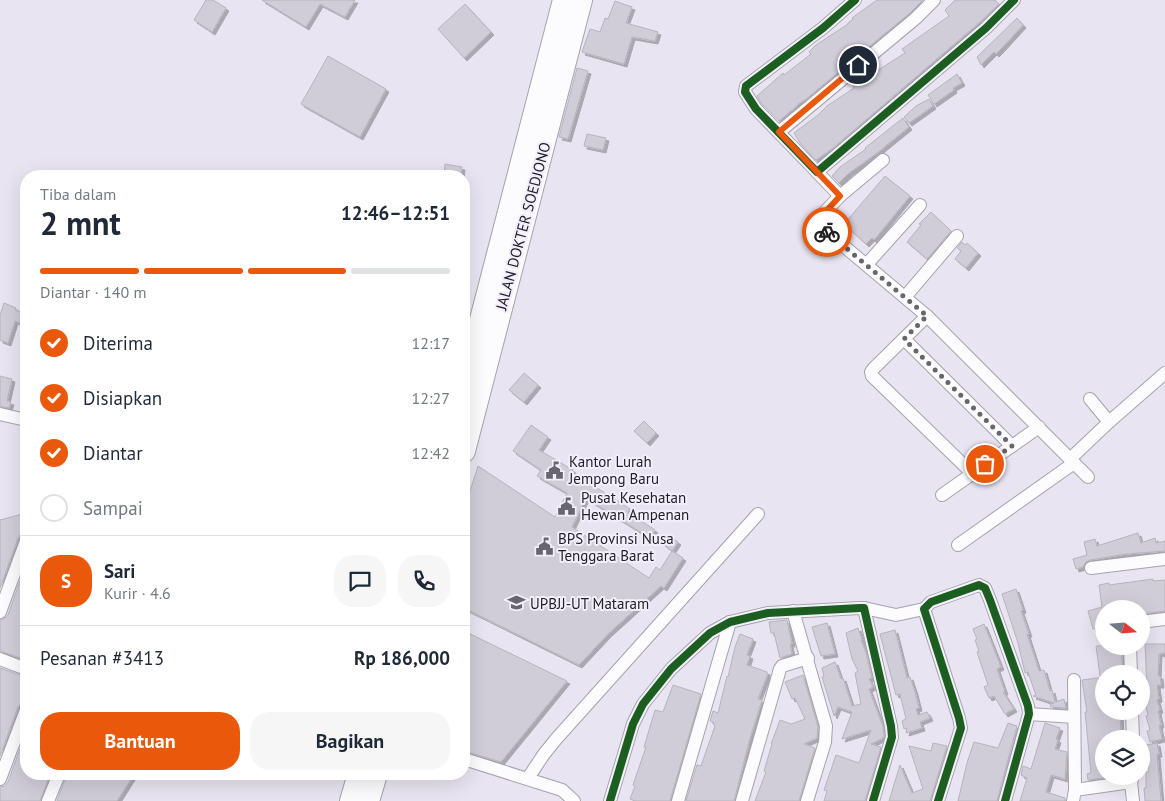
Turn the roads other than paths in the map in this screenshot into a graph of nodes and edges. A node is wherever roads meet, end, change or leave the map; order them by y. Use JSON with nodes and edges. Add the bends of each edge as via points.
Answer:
{"nodes":[{"id":1,"x":564,"y":0,"type":"edge"},
{"id":2,"x":581,"y":0,"type":"edge"},
{"id":3,"x":855,"y":0,"type":"edge"},
{"id":4,"x":934,"y":0,"type":"edge"},
{"id":5,"x":1014,"y":0,"type":"edge"},
{"id":6,"x":779,"y":132,"type":"junction"},
{"id":7,"x":883,"y":160,"type":"dead end"},
{"id":8,"x":817,"y":172,"type":"junction"},
{"id":9,"x":840,"y":196,"type":"junction"},
{"id":10,"x":920,"y":205,"type":"dead end"},
{"id":11,"x":957,"y":236,"type":"dead end"},
{"id":12,"x":867,"y":264,"type":"junction"},
{"id":13,"x":905,"y":297,"type":"junction"},
{"id":14,"x":927,"y":316,"type":"junction"},
{"id":15,"x":904,"y":339,"type":"junction"},
{"id":16,"x":470,"y":363,"type":"edge"},
{"id":17,"x":1165,"y":373,"type":"edge"},
{"id":18,"x":1090,"y":399,"type":"dead end"},
{"id":19,"x":0,"y":414,"type":"edge"},
{"id":20,"x":20,"y":419,"type":"edge"},
{"id":21,"x":1109,"y":422,"type":"junction"},
{"id":22,"x":1039,"y":427,"type":"junction"},
{"id":23,"x":470,"y":428,"type":"edge"},
{"id":24,"x":1012,"y":446,"type":"junction"},
{"id":25,"x":1072,"y":461,"type":"junction"},
{"id":26,"x":972,"y":473,"type":"junction"},
{"id":27,"x":1088,"y":477,"type":"dead end"},
{"id":28,"x":942,"y":495,"type":"dead end"},
{"id":29,"x":758,"y":514,"type":"dead end"},
{"id":30,"x":958,"y":545,"type":"dead end"},
{"id":31,"x":20,"y":557,"type":"edge"},
{"id":32,"x":1165,"y":559,"type":"edge"},
{"id":33,"x":1091,"y":568,"type":"dead end"},
{"id":34,"x":864,"y":608,"type":"junction"},
{"id":35,"x":924,"y":609,"type":"junction"},
{"id":36,"x":0,"y":612,"type":"edge"},
{"id":37,"x":793,"y":612,"type":"junction"},
{"id":38,"x":1165,"y":619,"type":"edge"},
{"id":39,"x":1150,"y":621,"type":"edge"},
{"id":40,"x":730,"y":622,"type":"junction"},
{"id":41,"x":808,"y":658,"type":"junction"},
{"id":42,"x":0,"y":659,"type":"edge"},
{"id":43,"x":20,"y":667,"type":"edge"},
{"id":44,"x":1074,"y":680,"type":"dead end"},
{"id":45,"x":1029,"y":714,"type":"junction"},
{"id":46,"x":1074,"y":717,"type":"junction"},
{"id":47,"x":20,"y":726,"type":"edge"},
{"id":48,"x":470,"y":761,"type":"edge"},
{"id":49,"x":528,"y":778,"type":"junction"},
{"id":50,"x":0,"y":779,"type":"edge"},
{"id":51,"x":57,"y":780,"type":"edge"},
{"id":52,"x":357,"y":780,"type":"edge"},
{"id":53,"x":374,"y":780,"type":"edge"},
{"id":54,"x":1110,"y":785,"type":"edge"},
{"id":55,"x":1132,"y":785,"type":"edge"},
{"id":56,"x":1074,"y":795,"type":"edge"},
{"id":57,"x":48,"y":801,"type":"edge"},
{"id":58,"x":351,"y":801,"type":"edge"},
{"id":59,"x":368,"y":801,"type":"edge"},
{"id":60,"x":574,"y":801,"type":"edge"},
{"id":61,"x":610,"y":801,"type":"edge"},
{"id":62,"x":678,"y":801,"type":"edge"},
{"id":63,"x":742,"y":801,"type":"edge"},
{"id":64,"x":807,"y":801,"type":"edge"},
{"id":65,"x":873,"y":801,"type":"edge"},
{"id":66,"x":938,"y":801,"type":"edge"},
{"id":67,"x":1005,"y":801,"type":"edge"},
{"id":68,"x":1133,"y":801,"type":"edge"}],
"edges":[{"from":1,"to":16,"type":"highway","name":"JALAN DOKTER SOEDJONO"},
{"from":2,"to":23,"type":"highway","name":"JALAN DOKTER SOEDJONO"},
{"from":3,"to":6,"type":"street","via":[[746,86],[745,92],[756,109]]},
{"from":4,"to":6,"type":"street"},
{"from":5,"to":8,"type":"street","via":[[982,32]]},
{"from":6,"to":8,"type":"street"},
{"from":7,"to":9,"type":"street"},
{"from":8,"to":9,"type":"street"},
{"from":9,"to":12,"type":"street","via":[[819,218],[819,224]]},
{"from":10,"to":12,"type":"street"},
{"from":11,"to":13,"type":"street"},
{"from":12,"to":13,"type":"street"},
{"from":13,"to":14,"type":"street"},
{"from":14,"to":15,"type":"street"},
{"from":14,"to":22,"type":"street"},
{"from":15,"to":24,"type":"street"},
{"from":15,"to":26,"type":"street","via":[[874,368],[872,376]]},
{"from":17,"to":21,"type":"street"},
{"from":18,"to":21,"type":"street"},
{"from":19,"to":20,"type":"street"},
{"from":21,"to":25,"type":"street"},
{"from":22,"to":24,"type":"street"},
{"from":22,"to":25,"type":"street"},
{"from":24,"to":26,"type":"street"},
{"from":25,"to":27,"type":"street"},
{"from":25,"to":30,"type":"street"},
{"from":26,"to":28,"type":"street"},
{"from":29,"to":49,"type":"street","via":[[553,743]]},
{"from":31,"to":36,"type":"street"},
{"from":32,"to":33,"type":"street"},
{"from":34,"to":35,"type":"street","via":[[896,615]]},
{"from":34,"to":37,"type":"street"},
{"from":34,"to":65,"type":"street","via":[[892,737]]},
{"from":35,"to":45,"type":"street","via":[[931,602],[979,585],[985,588]]},
{"from":35,"to":66,"type":"street","via":[[961,728]]},
{"from":37,"to":40,"type":"street","via":[[768,613]]},
{"from":37,"to":41,"type":"street"},
{"from":38,"to":39,"type":"street"},
{"from":40,"to":61,"type":"street","via":[[710,633],[670,669],[643,704],[633,724]]},
{"from":40,"to":62,"type":"street"},
{"from":41,"to":63,"type":"street","via":[[782,666],[780,670]]},
{"from":41,"to":64,"type":"street","via":[[826,726],[826,742]]},
{"from":42,"to":43,"type":"street"},
{"from":44,"to":46,"type":"street"},
{"from":45,"to":46,"type":"street"},
{"from":45,"to":67,"type":"street"},
{"from":46,"to":56,"type":"street"},
{"from":47,"to":50,"type":"street"},
{"from":48,"to":49,"type":"street"},
{"from":49,"to":60,"type":"street","via":[[562,790]]},
{"from":51,"to":57,"type":"street"},
{"from":52,"to":58,"type":"highway"},
{"from":53,"to":59,"type":"highway"},
{"from":54,"to":56,"type":"street"},
{"from":55,"to":68,"type":"street"}]}
